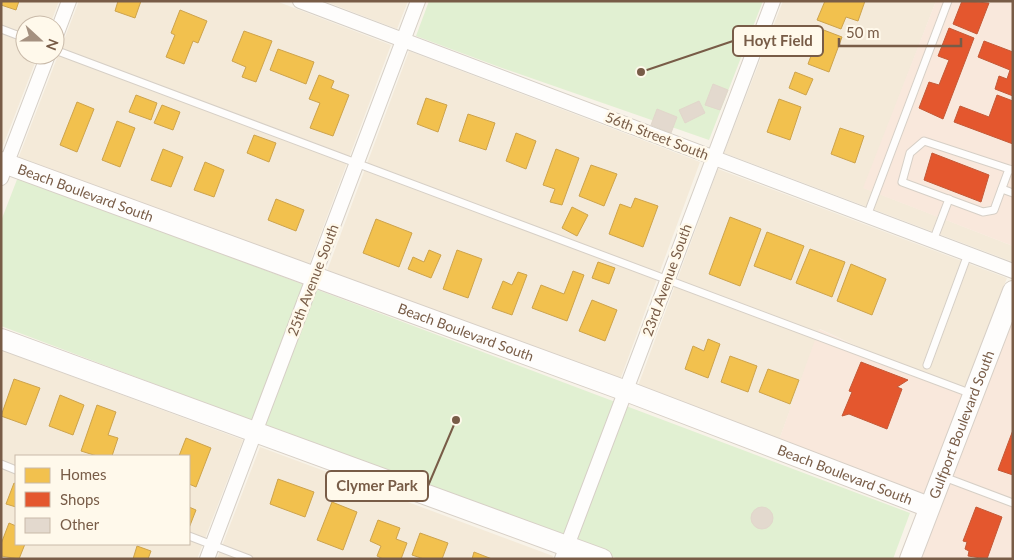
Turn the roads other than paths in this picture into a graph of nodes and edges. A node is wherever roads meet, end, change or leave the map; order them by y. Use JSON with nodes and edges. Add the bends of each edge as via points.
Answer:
{"nodes":[{"id":1,"x":69,"y":1,"type":"edge"},
{"id":2,"x":300,"y":1,"type":"edge"},
{"id":3,"x":418,"y":1,"type":"edge"},
{"id":4,"x":773,"y":1,"type":"edge"},
{"id":5,"x":948,"y":1,"type":"edge"},
{"id":6,"x":64,"y":15,"type":"edge"},
{"id":7,"x":1,"y":29,"type":"edge"},
{"id":8,"x":15,"y":34,"type":"edge"},
{"id":9,"x":403,"y":40,"type":"junction"},
{"id":10,"x":65,"y":54,"type":"edge"},
{"id":11,"x":44,"y":65,"type":"edge"},
{"id":12,"x":712,"y":157,"type":"junction"},
{"id":13,"x":356,"y":165,"type":"junction"},
{"id":14,"x":3,"y":168,"type":"edge"},
{"id":15,"x":1011,"y":170,"type":"edge"},
{"id":16,"x":1002,"y":189,"type":"junction"},
{"id":17,"x":1013,"y":193,"type":"edge"},
{"id":18,"x":949,"y":199,"type":"junction"},
{"id":19,"x":867,"y":216,"type":"junction"},
{"id":20,"x":933,"y":241,"type":"junction"},
{"id":21,"x":968,"y":254,"type":"junction"},
{"id":22,"x":1013,"y":271,"type":"edge"},
{"id":23,"x":315,"y":276,"type":"junction"},
{"id":24,"x":668,"y":278,"type":"junction"},
{"id":25,"x":1013,"y":291,"type":"edge"},
{"id":26,"x":1,"y":338,"type":"edge"},
{"id":27,"x":927,"y":365,"type":"dead end"},
{"id":28,"x":626,"y":391,"type":"junction"},
{"id":29,"x":973,"y":394,"type":"junction"},
{"id":30,"x":256,"y":432,"type":"junction"},
{"id":31,"x":1,"y":464,"type":"edge"},
{"id":32,"x":15,"y":470,"type":"edge"},
{"id":33,"x":941,"y":476,"type":"junction"},
{"id":34,"x":1013,"y":503,"type":"edge"},
{"id":35,"x":929,"y":507,"type":"junction"},
{"id":36,"x":190,"y":536,"type":"edge"},
{"id":37,"x":212,"y":545,"type":"junction"},
{"id":38,"x":565,"y":552,"type":"edge"},
{"id":39,"x":207,"y":559,"type":"edge"},
{"id":40,"x":249,"y":559,"type":"edge"},
{"id":41,"x":602,"y":559,"type":"edge"},
{"id":42,"x":910,"y":559,"type":"edge"}],
"edges":[{"from":1,"to":6,"type":"street"},
{"from":2,"to":9,"type":"street","name":"56th Street South"},
{"from":3,"to":9,"type":"street","name":"25th Avenue South"},
{"from":4,"to":12,"type":"street","name":"23rd Avenue South"},
{"from":5,"to":19,"type":"lane"},
{"from":7,"to":8,"type":"lane"},
{"from":9,"to":12,"type":"street","name":"56th Street South"},
{"from":9,"to":13,"type":"street","name":"25th Avenue South"},
{"from":10,"to":13,"type":"lane"},
{"from":11,"to":14,"type":"street"},
{"from":12,"to":19,"type":"street","name":"56th Street South"},
{"from":12,"to":24,"type":"street","name":"23rd Avenue South"},
{"from":13,"to":23,"type":"street","name":"25th Avenue South"},
{"from":13,"to":24,"type":"lane"},
{"from":14,"to":23,"type":"street","name":"Beach Boulevard South"},
{"from":15,"to":16,"type":"lane"},
{"from":15,"to":18,"type":"lane","via":[[924,141],[910,152],[902,182]]},
{"from":16,"to":17,"type":"lane"},
{"from":16,"to":18,"type":"lane","via":[[994,210],[983,212]]},
{"from":18,"to":20,"type":"lane"},
{"from":19,"to":20,"type":"street","name":"56th Street South"},
{"from":20,"to":21,"type":"street","name":"56th Street South"},
{"from":21,"to":22,"type":"street","name":"56th Street South"},
{"from":21,"to":27,"type":"lane"},
{"from":23,"to":28,"type":"street","name":"Beach Boulevard South"},
{"from":23,"to":30,"type":"street","name":"25th Avenue South"},
{"from":24,"to":28,"type":"street","name":"23rd Avenue South"},
{"from":24,"to":29,"type":"lane"},
{"from":25,"to":29,"type":"street","name":"Gulfport Boulevard South"},
{"from":26,"to":30,"type":"street"},
{"from":28,"to":35,"type":"street","name":"Beach Boulevard South"},
{"from":28,"to":38,"type":"street","name":"23rd Avenue South"},
{"from":29,"to":33,"type":"street","name":"Gulfport Boulevard South"},
{"from":30,"to":37,"type":"street","name":"25th Avenue South"},
{"from":30,"to":38,"type":"street"},
{"from":31,"to":32,"type":"lane"},
{"from":33,"to":34,"type":"lane"},
{"from":33,"to":35,"type":"street","name":"Gulfport Boulevard South"},
{"from":35,"to":42,"type":"street","name":"Gulfport Boulevard South"},
{"from":36,"to":37,"type":"lane"},
{"from":37,"to":39,"type":"street","name":"25th Avenue South"},
{"from":37,"to":40,"type":"lane"},
{"from":38,"to":41,"type":"street"}]}
